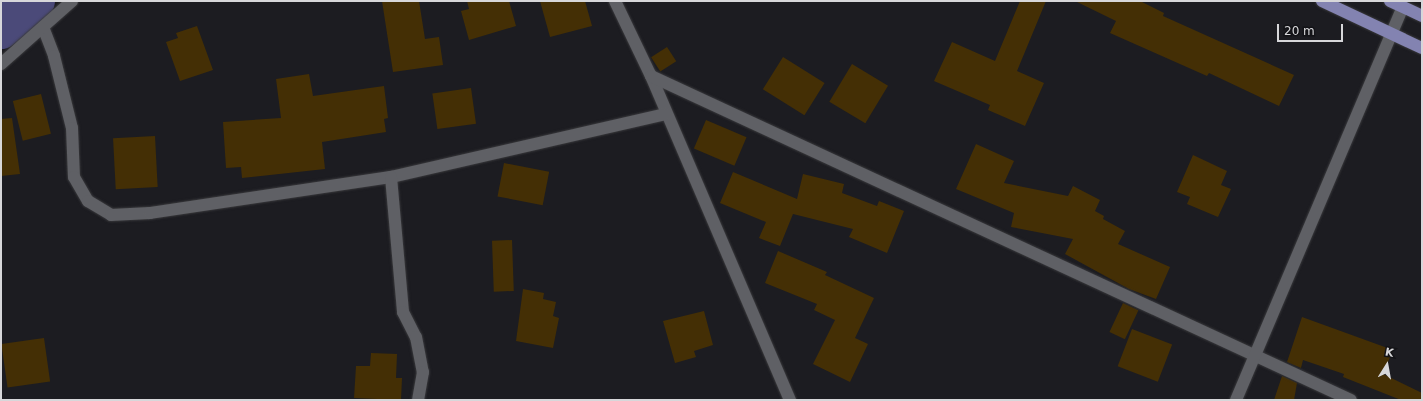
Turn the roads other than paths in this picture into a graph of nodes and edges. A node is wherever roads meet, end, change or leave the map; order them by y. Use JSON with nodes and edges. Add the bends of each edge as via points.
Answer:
{"nodes":[{"id":1,"x":72,"y":1,"type":"edge"},
{"id":2,"x":615,"y":1,"type":"edge"},
{"id":3,"x":1322,"y":1,"type":"edge"},
{"id":4,"x":1390,"y":1,"type":"edge"},
{"id":5,"x":1403,"y":7,"type":"junction"},
{"id":6,"x":1422,"y":16,"type":"edge"},
{"id":7,"x":43,"y":27,"type":"junction"},
{"id":8,"x":1392,"y":35,"type":"junction"},
{"id":9,"x":1422,"y":48,"type":"edge"},
{"id":10,"x":1,"y":64,"type":"edge"},
{"id":11,"x":651,"y":76,"type":"junction"},
{"id":12,"x":666,"y":114,"type":"junction"},
{"id":13,"x":391,"y":177,"type":"junction"},
{"id":14,"x":1257,"y":354,"type":"junction"},
{"id":15,"x":418,"y":400,"type":"edge"},
{"id":16,"x":790,"y":400,"type":"edge"},
{"id":17,"x":1236,"y":400,"type":"edge"},
{"id":18,"x":1351,"y":400,"type":"edge"}],
"edges":[{"from":1,"to":7,"type":"street"},
{"from":2,"to":11,"type":"street"},
{"from":3,"to":8,"type":"main road"},
{"from":4,"to":5,"type":"main road"},
{"from":5,"to":6,"type":"main road"},
{"from":5,"to":8,"type":"street"},
{"from":7,"to":10,"type":"street"},
{"from":7,"to":13,"type":"street","via":[[54,56],[72,128],[74,177],[88,201],[111,215],[150,213]]},
{"from":8,"to":9,"type":"main road"},
{"from":8,"to":14,"type":"street"},
{"from":11,"to":12,"type":"street"},
{"from":11,"to":14,"type":"street"},
{"from":12,"to":13,"type":"street"},
{"from":12,"to":16,"type":"street"},
{"from":13,"to":15,"type":"street","via":[[403,312],[416,337],[423,372]]},
{"from":14,"to":17,"type":"street"},
{"from":14,"to":18,"type":"street"}]}
